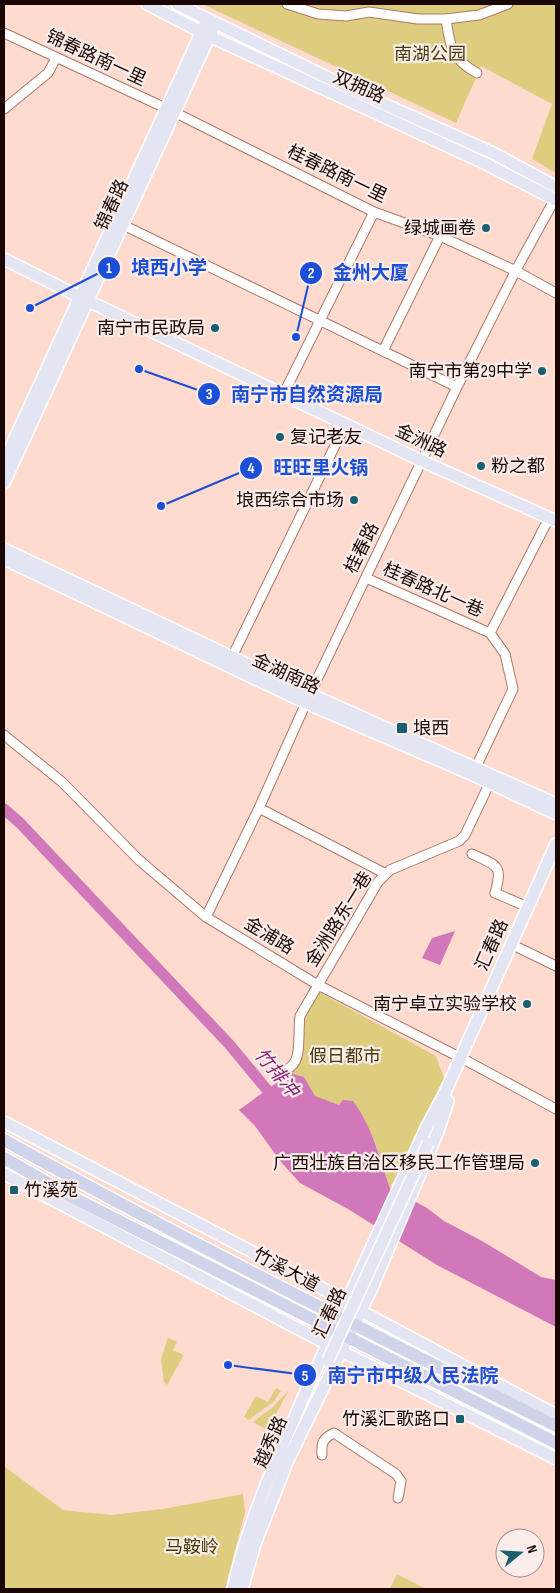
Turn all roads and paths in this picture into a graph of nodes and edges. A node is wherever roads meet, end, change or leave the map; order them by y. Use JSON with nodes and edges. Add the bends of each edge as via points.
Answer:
{"nodes":[{"id":1,"x":147,"y":4,"type":"edge"},
{"id":2,"x":176,"y":4,"type":"edge"},
{"id":3,"x":287,"y":4,"type":"edge"},
{"id":4,"x":508,"y":4,"type":"edge"},
{"id":5,"x":446,"y":19,"type":"junction"},
{"id":6,"x":211,"y":22,"type":"junction"},
{"id":7,"x":4,"y":32,"type":"edge"},
{"id":8,"x":205,"y":34,"type":"junction"},
{"id":9,"x":56,"y":58,"type":"junction"},
{"id":10,"x":477,"y":73,"type":"dead end"},
{"id":11,"x":4,"y":109,"type":"edge"},
{"id":12,"x":170,"y":111,"type":"junction"},
{"id":13,"x":556,"y":187,"type":"edge"},
{"id":14,"x":556,"y":199,"type":"edge"},
{"id":15,"x":374,"y":212,"type":"junction"},
{"id":16,"x":119,"y":223,"type":"junction"},
{"id":17,"x":440,"y":236,"type":"junction"},
{"id":18,"x":4,"y":259,"type":"edge"},
{"id":19,"x":516,"y":271,"type":"junction"},
{"id":20,"x":556,"y":292,"type":"edge"},
{"id":21,"x":84,"y":299,"type":"junction"},
{"id":22,"x":320,"y":320,"type":"junction"},
{"id":23,"x":383,"y":351,"type":"junction"},
{"id":24,"x":457,"y":387,"type":"junction"},
{"id":25,"x":283,"y":395,"type":"junction"},
{"id":26,"x":345,"y":424,"type":"junction"},
{"id":27,"x":422,"y":461,"type":"junction"},
{"id":28,"x":4,"y":462,"type":"edge"},
{"id":29,"x":4,"y":483,"type":"edge"},
{"id":30,"x":553,"y":519,"type":"edge"},
{"id":31,"x":4,"y":549,"type":"edge"},
{"id":32,"x":4,"y":559,"type":"edge"},
{"id":33,"x":366,"y":578,"type":"junction"},
{"id":34,"x":490,"y":633,"type":"junction"},
{"id":35,"x":232,"y":657,"type":"junction"},
{"id":36,"x":308,"y":699,"type":"junction"},
{"id":37,"x":4,"y":735,"type":"edge"},
{"id":38,"x":476,"y":768,"type":"junction"},
{"id":39,"x":491,"y":779,"type":"junction"},
{"id":40,"x":556,"y":804,"type":"edge"},
{"id":41,"x":259,"y":808,"type":"junction"},
{"id":42,"x":556,"y":814,"type":"edge"},
{"id":43,"x":556,"y":844,"type":"edge"},
{"id":44,"x":472,"y":854,"type":"dead end"},
{"id":45,"x":556,"y":861,"type":"edge"},
{"id":46,"x":386,"y":874,"type":"junction"},
{"id":47,"x":528,"y":906,"type":"junction"},
{"id":48,"x":206,"y":917,"type":"junction"},
{"id":49,"x":518,"y":947,"type":"junction"},
{"id":50,"x":556,"y":966,"type":"edge"},
{"id":51,"x":318,"y":985,"type":"junction"},
{"id":52,"x":464,"y":1059,"type":"junction"},
{"id":53,"x":285,"y":1071,"type":"dead end"},
{"id":54,"x":445,"y":1100,"type":"junction"},
{"id":55,"x":556,"y":1109,"type":"edge"},
{"id":56,"x":4,"y":1122,"type":"edge"},
{"id":57,"x":4,"y":1140,"type":"edge"},
{"id":58,"x":4,"y":1158,"type":"edge"},
{"id":59,"x":4,"y":1174,"type":"edge"},
{"id":60,"x":346,"y":1301,"type":"junction"},
{"id":61,"x":361,"y":1311,"type":"junction"},
{"id":62,"x":339,"y":1317,"type":"junction"},
{"id":63,"x":333,"y":1329,"type":"junction"},
{"id":64,"x":352,"y":1331,"type":"junction"},
{"id":65,"x":327,"y":1344,"type":"junction"},
{"id":66,"x":342,"y":1351,"type":"junction"},
{"id":67,"x":328,"y":1360,"type":"joint"},
{"id":68,"x":556,"y":1415,"type":"edge"},
{"id":69,"x":556,"y":1426,"type":"edge"},
{"id":70,"x":556,"y":1443,"type":"edge"},
{"id":71,"x":322,"y":1455,"type":"dead end"},
{"id":72,"x":556,"y":1459,"type":"edge"},
{"id":73,"x":398,"y":1498,"type":"dead end"},
{"id":74,"x":242,"y":1567,"type":"junction"},
{"id":75,"x":233,"y":1589,"type":"edge"},
{"id":76,"x":242,"y":1589,"type":"edge"}],
"edges":[{"from":1,"to":8,"type":"main road","name":"双拥路"},
{"from":2,"to":6,"type":"main road","name":"双拥路"},
{"from":3,"to":5,"type":"street","via":[[318,14],[346,16],[369,12],[418,19]]},
{"from":4,"to":5,"type":"street","via":[[479,15]]},
{"from":5,"to":10,"type":"street","via":[[453,53],[461,63]]},
{"from":6,"to":8,"type":"main road","name":"锦春路"},
{"from":6,"to":13,"type":"main road","name":"双拥路","via":[[495,154]]},
{"from":7,"to":9,"type":"street","name":"锦春路南一里"},
{"from":8,"to":12,"type":"main road","name":"锦春路"},
{"from":8,"to":14,"type":"main road","name":"双拥路"},
{"from":9,"to":11,"type":"street","via":[[48,73]]},
{"from":9,"to":12,"type":"street","name":"锦春路南一里"},
{"from":12,"to":15,"type":"street","name":"桂春路南一里"},
{"from":12,"to":16,"type":"main road","name":"锦春路"},
{"from":14,"to":19,"type":"street","name":"桂春路"},
{"from":15,"to":17,"type":"street","name":"桂春路南一里"},
{"from":15,"to":22,"type":"street"},
{"from":16,"to":21,"type":"main road","name":"锦春路"},
{"from":16,"to":22,"type":"street"},
{"from":17,"to":19,"type":"street","name":"桂春路南一里"},
{"from":17,"to":23,"type":"street"},
{"from":18,"to":21,"type":"main road","name":"金洲路"},
{"from":19,"to":20,"type":"street"},
{"from":19,"to":24,"type":"street","name":"桂春路"},
{"from":21,"to":25,"type":"main road","name":"金洲路"},
{"from":21,"to":28,"type":"main road","name":"锦春路"},
{"from":21,"to":29,"type":"main road","name":"锦春路"},
{"from":22,"to":23,"type":"street"},
{"from":22,"to":25,"type":"street"},
{"from":23,"to":24,"type":"street"},
{"from":24,"to":27,"type":"street","name":"桂春路"},
{"from":25,"to":26,"type":"main road","name":"金洲路"},
{"from":26,"to":27,"type":"main road","name":"金洲路"},
{"from":26,"to":35,"type":"street"},
{"from":27,"to":30,"type":"main road","name":"金洲路"},
{"from":27,"to":33,"type":"street","name":"桂春路"},
{"from":30,"to":34,"type":"street"},
{"from":31,"to":35,"type":"main road","name":"金湖南路"},
{"from":32,"to":36,"type":"main road","name":"金湖南路"},
{"from":33,"to":34,"type":"street","name":"桂春路北一巷"},
{"from":33,"to":36,"type":"street","name":"桂春路"},
{"from":34,"to":38,"type":"street","name":"桂春路北一巷","via":[[505,654],[513,690]]},
{"from":35,"to":36,"type":"main road","name":"金湖南路"},
{"from":36,"to":38,"type":"main road","name":"金湖南路"},
{"from":36,"to":39,"type":"main road","name":"金湖南路"},
{"from":36,"to":41,"type":"street","name":"桂春路"},
{"from":37,"to":48,"type":"street","name":"金浦路","via":[[62,782],[139,860]]},
{"from":38,"to":39,"type":"main road","name":"金湖南路"},
{"from":39,"to":40,"type":"main road","name":"金湖南路"},
{"from":39,"to":42,"type":"main road","name":"金湖南路"},
{"from":39,"to":46,"type":"street","name":"金洲路东一巷","via":[[459,842]]},
{"from":41,"to":46,"type":"street"},
{"from":41,"to":48,"type":"street","name":"桂春路"},
{"from":43,"to":47,"type":"main road","name":"汇春路"},
{"from":44,"to":47,"type":"street","via":[[498,869],[500,875],[494,893]]},
{"from":45,"to":49,"type":"main road","name":"汇春路"},
{"from":46,"to":51,"type":"street","name":"金洲路东一巷","via":[[372,891]]},
{"from":47,"to":52,"type":"main road","name":"汇春路"},
{"from":48,"to":51,"type":"street","name":"金浦路"},
{"from":49,"to":50,"type":"street"},
{"from":49,"to":52,"type":"main road","name":"汇春路"},
{"from":51,"to":52,"type":"street","name":"金浦路"},
{"from":51,"to":53,"type":"street","name":"金洲路东一巷","via":[[300,1016],[295,1063]]},
{"from":52,"to":54,"type":"main road","name":"汇春路"},
{"from":52,"to":55,"type":"street","name":"金浦路"},
{"from":54,"to":60,"type":"main road","via":[[404,1176]]},
{"from":54,"to":61,"type":"main road","via":[[438,1132]]},
{"from":54,"to":67,"type":"main road","name":"汇春路","bridge":true},
{"from":56,"to":60,"type":"main road"},
{"from":57,"to":62,"type":"highway","name":"竹溪大道","via":[[80,1183]]},
{"from":58,"to":63,"type":"highway","name":"竹溪大道","via":[[72,1197]]},
{"from":59,"to":65,"type":"main road"},
{"from":60,"to":61,"type":"main road"},
{"from":60,"to":62,"type":"main road"},
{"from":61,"to":64,"type":"main road"},
{"from":61,"to":68,"type":"main road"},
{"from":62,"to":63,"type":"main road"},
{"from":62,"to":64,"type":"highway","name":"竹溪大道"},
{"from":63,"to":64,"type":"highway","name":"竹溪大道"},
{"from":63,"to":65,"type":"main road"},
{"from":64,"to":66,"type":"main road"},
{"from":64,"to":69,"type":"highway","name":"竹溪大道"},
{"from":64,"to":70,"type":"highway","name":"竹溪大道"},
{"from":65,"to":66,"type":"main road"},
{"from":65,"to":74,"type":"main road","via":[[245,1540]]},
{"from":66,"to":72,"type":"main road"},
{"from":66,"to":74,"type":"main road","via":[[288,1460],[255,1544]]},
{"from":67,"to":74,"type":"main road","name":"越秀路","via":[[281,1462]]},
{"from":71,"to":73,"type":"street","via":[[322,1444],[334,1433],[396,1474],[402,1481]]},
{"from":74,"to":75,"type":"main road"},
{"from":74,"to":76,"type":"main road"}]}
